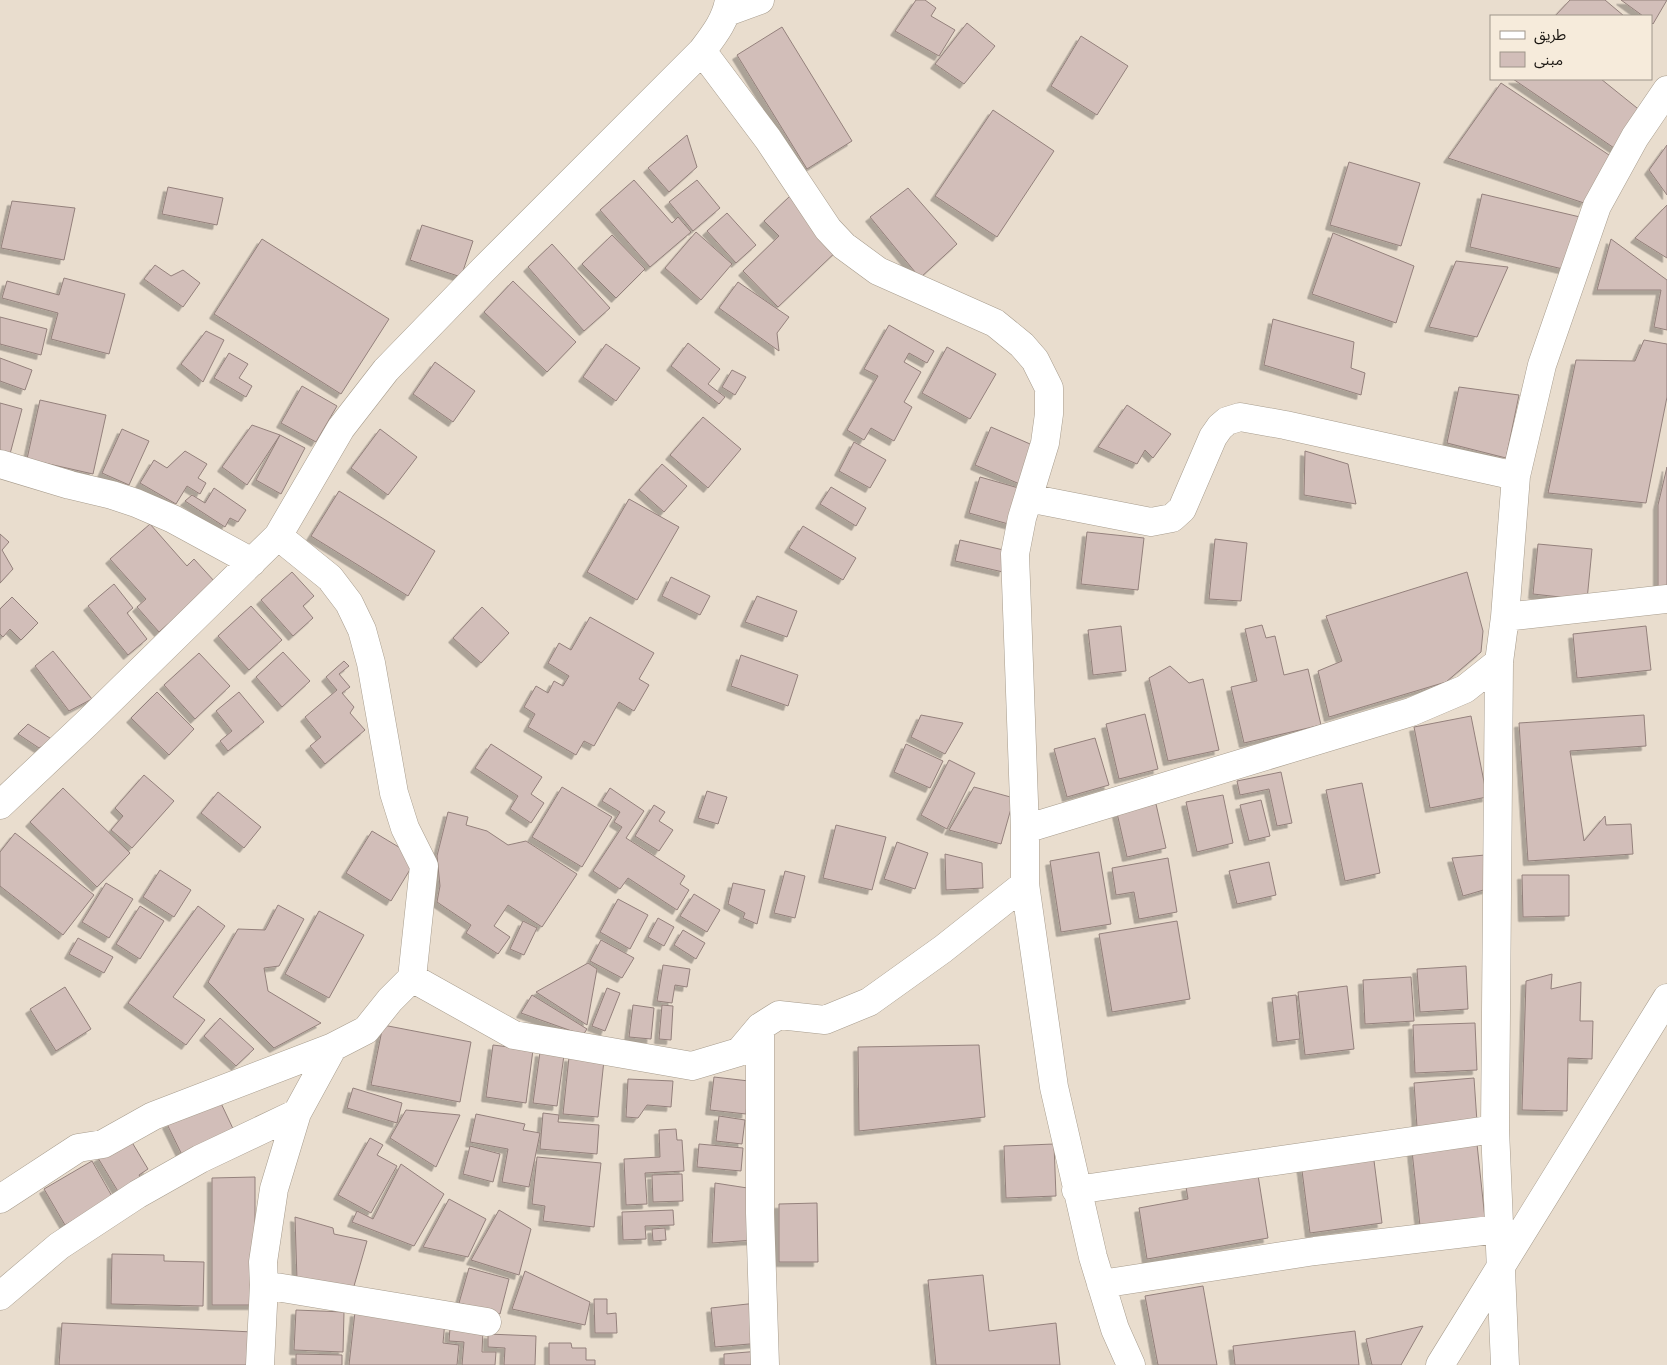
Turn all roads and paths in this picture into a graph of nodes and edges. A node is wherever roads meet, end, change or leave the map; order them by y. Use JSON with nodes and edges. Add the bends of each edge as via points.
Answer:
{"nodes":[{"id":1,"x":760,"y":0,"type":"edge"},
{"id":2,"x":728,"y":6,"type":"edge"},
{"id":3,"x":702,"y":50,"type":"junction"},
{"id":4,"x":1662,"y":106,"type":"edge"},
{"id":5,"x":0,"y":464,"type":"edge"},
{"id":6,"x":1516,"y":476,"type":"junction"},
{"id":7,"x":1028,"y":498,"type":"junction"},
{"id":8,"x":278,"y":536,"type":"junction"},
{"id":9,"x":252,"y":562,"type":"junction"},
{"id":10,"x":1667,"y":599,"type":"edge"},
{"id":11,"x":1505,"y":617,"type":"junction"},
{"id":12,"x":1499,"y":662,"type":"junction"},
{"id":13,"x":0,"y":805,"type":"edge"},
{"id":14,"x":1026,"y":829,"type":"junction"},
{"id":15,"x":1025,"y":884,"type":"junction"},
{"id":16,"x":412,"y":978,"type":"junction"},
{"id":17,"x":1667,"y":998,"type":"edge"},
{"id":18,"x":760,"y":1027,"type":"junction"},
{"id":19,"x":333,"y":1047,"type":"junction"},
{"id":20,"x":297,"y":1113,"type":"junction"},
{"id":21,"x":1495,"y":1129,"type":"junction"},
{"id":22,"x":1076,"y":1190,"type":"junction"},
{"id":23,"x":0,"y":1200,"type":"edge"},
{"id":24,"x":1500,"y":1229,"type":"junction"},
{"id":25,"x":1501,"y":1268,"type":"junction"},
{"id":26,"x":1101,"y":1284,"type":"junction"},
{"id":27,"x":264,"y":1286,"type":"junction"},
{"id":28,"x":0,"y":1296,"type":"edge"},
{"id":29,"x":487,"y":1322,"type":"dead end"},
{"id":30,"x":260,"y":1365,"type":"edge"},
{"id":31,"x":765,"y":1365,"type":"edge"},
{"id":32,"x":1132,"y":1365,"type":"edge"},
{"id":33,"x":1440,"y":1365,"type":"edge"},
{"id":34,"x":1505,"y":1365,"type":"edge"}],
"edges":[{"from":1,"to":2,"type":"street"},
{"from":2,"to":3,"type":"street","via":[[715,33]]},
{"from":3,"to":7,"type":"street","via":[[768,139],[828,229],[844,246],[878,271],[994,323],[1022,345],[1034,360],[1048,388],[1049,414],[1045,443]]},
{"from":3,"to":8,"type":"street","via":[[386,370],[341,428]]},
{"from":4,"to":6,"type":"street","via":[[1635,137],[1597,206],[1542,365]]},
{"from":5,"to":9,"type":"street","via":[[136,503]]},
{"from":6,"to":7,"type":"street","via":[[1240,417],[1227,421],[1213,437],[1182,509],[1172,518],[1151,522]]},
{"from":6,"to":11,"type":"street"},
{"from":7,"to":14,"type":"street","via":[[1015,554]]},
{"from":8,"to":9,"type":"street"},
{"from":8,"to":16,"type":"street","via":[[330,578],[349,603],[362,630],[394,793],[404,828],[424,866]]},
{"from":9,"to":13,"type":"street"},
{"from":10,"to":11,"type":"street"},
{"from":11,"to":12,"type":"street"},
{"from":12,"to":14,"type":"street","via":[[1465,689],[1411,712]]},
{"from":12,"to":21,"type":"street"},
{"from":14,"to":15,"type":"street"},
{"from":15,"to":18,"type":"street","via":[[869,1002],[825,1020],[779,1015]]},
{"from":15,"to":22,"type":"street","via":[[1054,1087]]},
{"from":16,"to":18,"type":"street","via":[[514,1035],[692,1066],[739,1052]]},
{"from":16,"to":19,"type":"street","via":[[366,1030]]},
{"from":17,"to":25,"type":"street"},
{"from":18,"to":31,"type":"street","via":[[760,1213]]},
{"from":19,"to":20,"type":"street"},
{"from":19,"to":23,"type":"street","via":[[153,1116],[103,1144],[78,1148]]},
{"from":20,"to":27,"type":"street","via":[[274,1189],[263,1262]]},
{"from":20,"to":28,"type":"street","via":[[200,1159],[138,1194],[59,1246]]},
{"from":21,"to":22,"type":"street"},
{"from":21,"to":24,"type":"street"},
{"from":22,"to":26,"type":"street"},
{"from":24,"to":25,"type":"street"},
{"from":24,"to":26,"type":"street","via":[[1315,1251]]},
{"from":25,"to":33,"type":"street"},
{"from":25,"to":34,"type":"street"},
{"from":26,"to":32,"type":"street","via":[[1115,1329]]},
{"from":27,"to":29,"type":"street"},
{"from":27,"to":30,"type":"street"}]}
